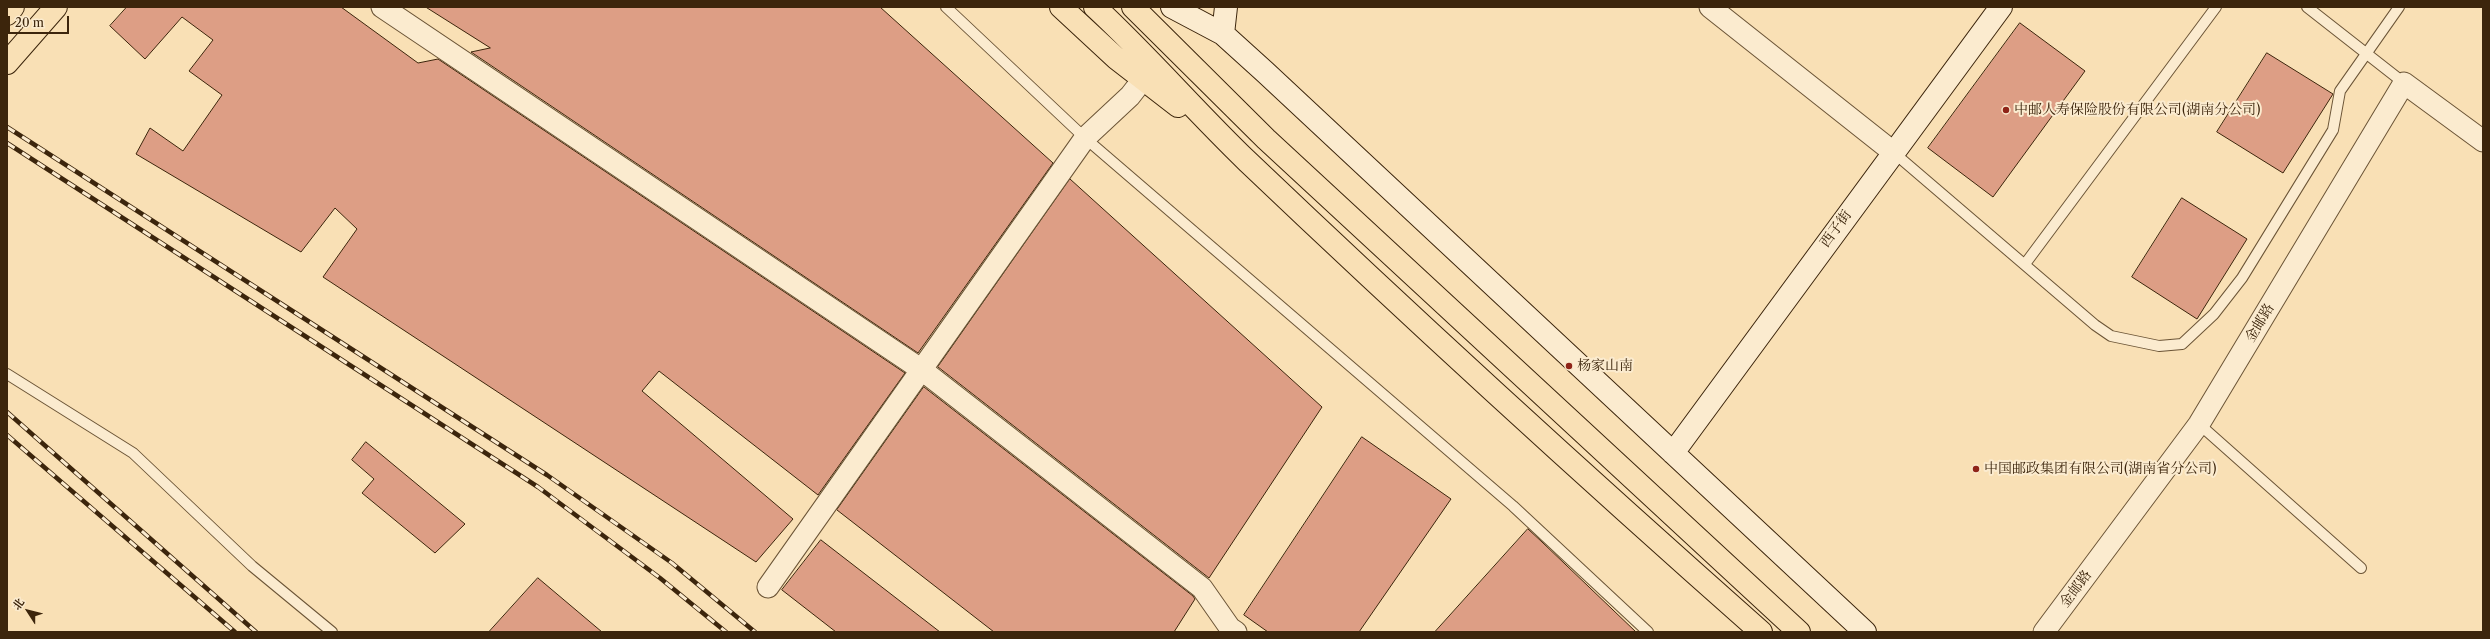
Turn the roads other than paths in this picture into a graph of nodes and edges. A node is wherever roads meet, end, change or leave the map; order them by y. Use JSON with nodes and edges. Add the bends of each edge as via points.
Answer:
{"nodes":[{"id":1,"x":13,"y":7,"type":"edge"},
{"id":2,"x":56,"y":7,"type":"edge"},
{"id":3,"x":382,"y":7,"type":"edge"},
{"id":4,"x":946,"y":7,"type":"edge"},
{"id":5,"x":1061,"y":7,"type":"edge"},
{"id":6,"x":1095,"y":7,"type":"edge"},
{"id":7,"x":1133,"y":7,"type":"edge"},
{"id":8,"x":1172,"y":7,"type":"edge"},
{"id":9,"x":1226,"y":7,"type":"edge"},
{"id":10,"x":1710,"y":7,"type":"edge"},
{"id":11,"x":2001,"y":7,"type":"edge"},
{"id":12,"x":2216,"y":7,"type":"edge"},
{"id":13,"x":2307,"y":7,"type":"edge"},
{"id":14,"x":2399,"y":7,"type":"edge"},
{"id":15,"x":7,"y":14,"type":"edge"},
{"id":16,"x":1149,"y":15,"type":"edge"},
{"id":17,"x":1222,"y":34,"type":"junction"},
{"id":18,"x":2367,"y":53,"type":"junction"},
{"id":19,"x":7,"y":63,"type":"edge"},
{"id":20,"x":1144,"y":78,"type":"junction"},
{"id":21,"x":2404,"y":83,"type":"junction"},
{"id":22,"x":1085,"y":138,"type":"junction"},
{"id":23,"x":2483,"y":141,"type":"edge"},
{"id":24,"x":1893,"y":152,"type":"junction"},
{"id":25,"x":1245,"y":159,"type":"junction"},
{"id":26,"x":2025,"y":264,"type":"junction"},
{"id":27,"x":922,"y":370,"type":"junction"},
{"id":28,"x":7,"y":374,"type":"edge"},
{"id":29,"x":2199,"y":424,"type":"junction"},
{"id":30,"x":1673,"y":453,"type":"junction"},
{"id":31,"x":2361,"y":568,"type":"dead end"},
{"id":32,"x":768,"y":587,"type":"dead end"},
{"id":33,"x":332,"y":632,"type":"edge"},
{"id":34,"x":1236,"y":632,"type":"edge"},
{"id":35,"x":1648,"y":632,"type":"edge"},
{"id":36,"x":1762,"y":632,"type":"edge"},
{"id":37,"x":1799,"y":632,"type":"edge"},
{"id":38,"x":1865,"y":632,"type":"edge"},
{"id":39,"x":2044,"y":632,"type":"edge"}],
"edges":[{"from":1,"to":15,"type":"main road"},
{"from":2,"to":19,"type":"main road"},
{"from":3,"to":27,"type":"street"},
{"from":4,"to":22,"type":"lane"},
{"from":5,"to":20,"type":"main road","via":[[1116,58]]},
{"from":6,"to":25,"type":"main road","via":[[1136,45]]},
{"from":7,"to":16,"type":"main road"},
{"from":8,"to":17,"type":"street"},
{"from":9,"to":17,"type":"street"},
{"from":10,"to":24,"type":"street"},
{"from":11,"to":24,"type":"street","name":"西子街"},
{"from":12,"to":26,"type":"lane"},
{"from":13,"to":18,"type":"lane"},
{"from":14,"to":18,"type":"lane"},
{"from":16,"to":37,"type":"main road","via":[[1266,139]]},
{"from":17,"to":30,"type":"street"},
{"from":18,"to":21,"type":"lane"},
{"from":18,"to":26,"type":"lane","via":[[2340,91],[2334,130],[2242,278],[2214,314],[2182,344],[2159,346],[2111,336]]},
{"from":20,"to":22,"type":"street","via":[[1130,96]]},
{"from":20,"to":25,"type":"main road"},
{"from":21,"to":23,"type":"street"},
{"from":21,"to":29,"type":"street","name":"金邮路"},
{"from":22,"to":27,"type":"street"},
{"from":22,"to":35,"type":"lane","via":[[1513,506]]},
{"from":24,"to":26,"type":"lane"},
{"from":24,"to":30,"type":"street","name":"西子街"},
{"from":25,"to":36,"type":"main road","via":[[1591,481]]},
{"from":27,"to":32,"type":"street"},
{"from":27,"to":34,"type":"street","via":[[1202,588],[1230,628]]},
{"from":28,"to":33,"type":"lane","via":[[133,453],[252,566]]},
{"from":29,"to":31,"type":"lane"},
{"from":29,"to":39,"type":"street","name":"金邮路"},
{"from":30,"to":38,"type":"street"}]}
